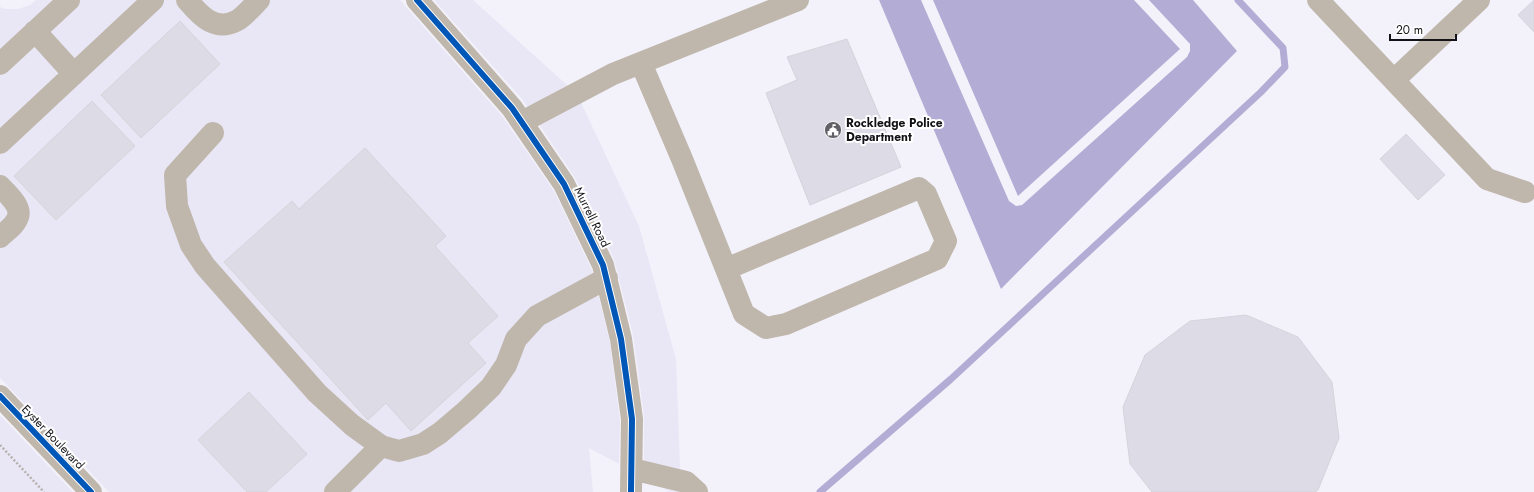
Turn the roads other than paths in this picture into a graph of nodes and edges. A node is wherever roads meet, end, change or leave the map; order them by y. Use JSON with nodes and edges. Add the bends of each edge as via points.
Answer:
{"nodes":[{"id":1,"x":69,"y":0,"type":"edge"},
{"id":2,"x":153,"y":0,"type":"edge"},
{"id":3,"x":186,"y":0,"type":"edge"},
{"id":4,"x":259,"y":0,"type":"edge"},
{"id":5,"x":417,"y":0,"type":"edge"},
{"id":6,"x":798,"y":0,"type":"edge"},
{"id":7,"x":1318,"y":0,"type":"edge"},
{"id":8,"x":1479,"y":0,"type":"edge"},
{"id":9,"x":35,"y":31,"type":"junction"},
{"id":10,"x":640,"y":63,"type":"junction"},
{"id":11,"x":0,"y":64,"type":"edge"},
{"id":12,"x":74,"y":74,"type":"junction"},
{"id":13,"x":1394,"y":80,"type":"junction"},
{"id":14,"x":522,"y":122,"type":"junction"},
{"id":15,"x":213,"y":133,"type":"dead end"},
{"id":16,"x":0,"y":143,"type":"edge"},
{"id":17,"x":0,"y":186,"type":"edge"},
{"id":18,"x":1525,"y":192,"type":"dead end"},
{"id":19,"x":0,"y":237,"type":"edge"},
{"id":20,"x":726,"y":269,"type":"junction"},
{"id":21,"x":607,"y":278,"type":"junction"},
{"id":22,"x":0,"y":396,"type":"edge"},
{"id":23,"x":381,"y":446,"type":"junction"},
{"id":24,"x":632,"y":469,"type":"junction"},
{"id":25,"x":91,"y":492,"type":"edge"},
{"id":26,"x":335,"y":492,"type":"edge"},
{"id":27,"x":631,"y":492,"type":"edge"},
{"id":28,"x":697,"y":492,"type":"edge"}],
"edges":[{"from":1,"to":9,"type":"street"},
{"from":2,"to":12,"type":"street"},
{"from":3,"to":4,"type":"street","via":[[204,19],[220,25],[237,21]]},
{"from":5,"to":14,"type":"street","name":"Murrell Road"},
{"from":6,"to":10,"type":"street"},
{"from":7,"to":13,"type":"street"},
{"from":8,"to":13,"type":"street"},
{"from":9,"to":11,"type":"street"},
{"from":9,"to":12,"type":"street"},
{"from":10,"to":14,"type":"street","via":[[613,74]]},
{"from":10,"to":20,"type":"street"},
{"from":12,"to":16,"type":"street"},
{"from":13,"to":18,"type":"street","via":[[1487,179]]},
{"from":14,"to":21,"type":"street","name":"Murrell Road","via":[[564,184]]},
{"from":15,"to":23,"type":"street","via":[[175,175],[176,206],[191,245],[205,266],[317,393]]},
{"from":17,"to":19,"type":"street","via":[[16,203],[19,212],[17,221]]},
{"from":20,"to":20,"type":"street","via":[[744,314],[766,328],[786,324],[937,258],[946,241],[926,194],[919,188]]},
{"from":21,"to":23,"type":"street","via":[[537,316],[516,339],[506,365],[491,387],[440,433],[423,444],[399,451]]},
{"from":21,"to":24,"type":"street","name":"Murrell Road","via":[[621,339],[632,419]]},
{"from":22,"to":25,"type":"street","name":"Eyster Boulevard"},
{"from":23,"to":26,"type":"street"},
{"from":24,"to":27,"type":"street","name":"Murrell Road"},
{"from":24,"to":28,"type":"street","via":[[686,482]]}]}
